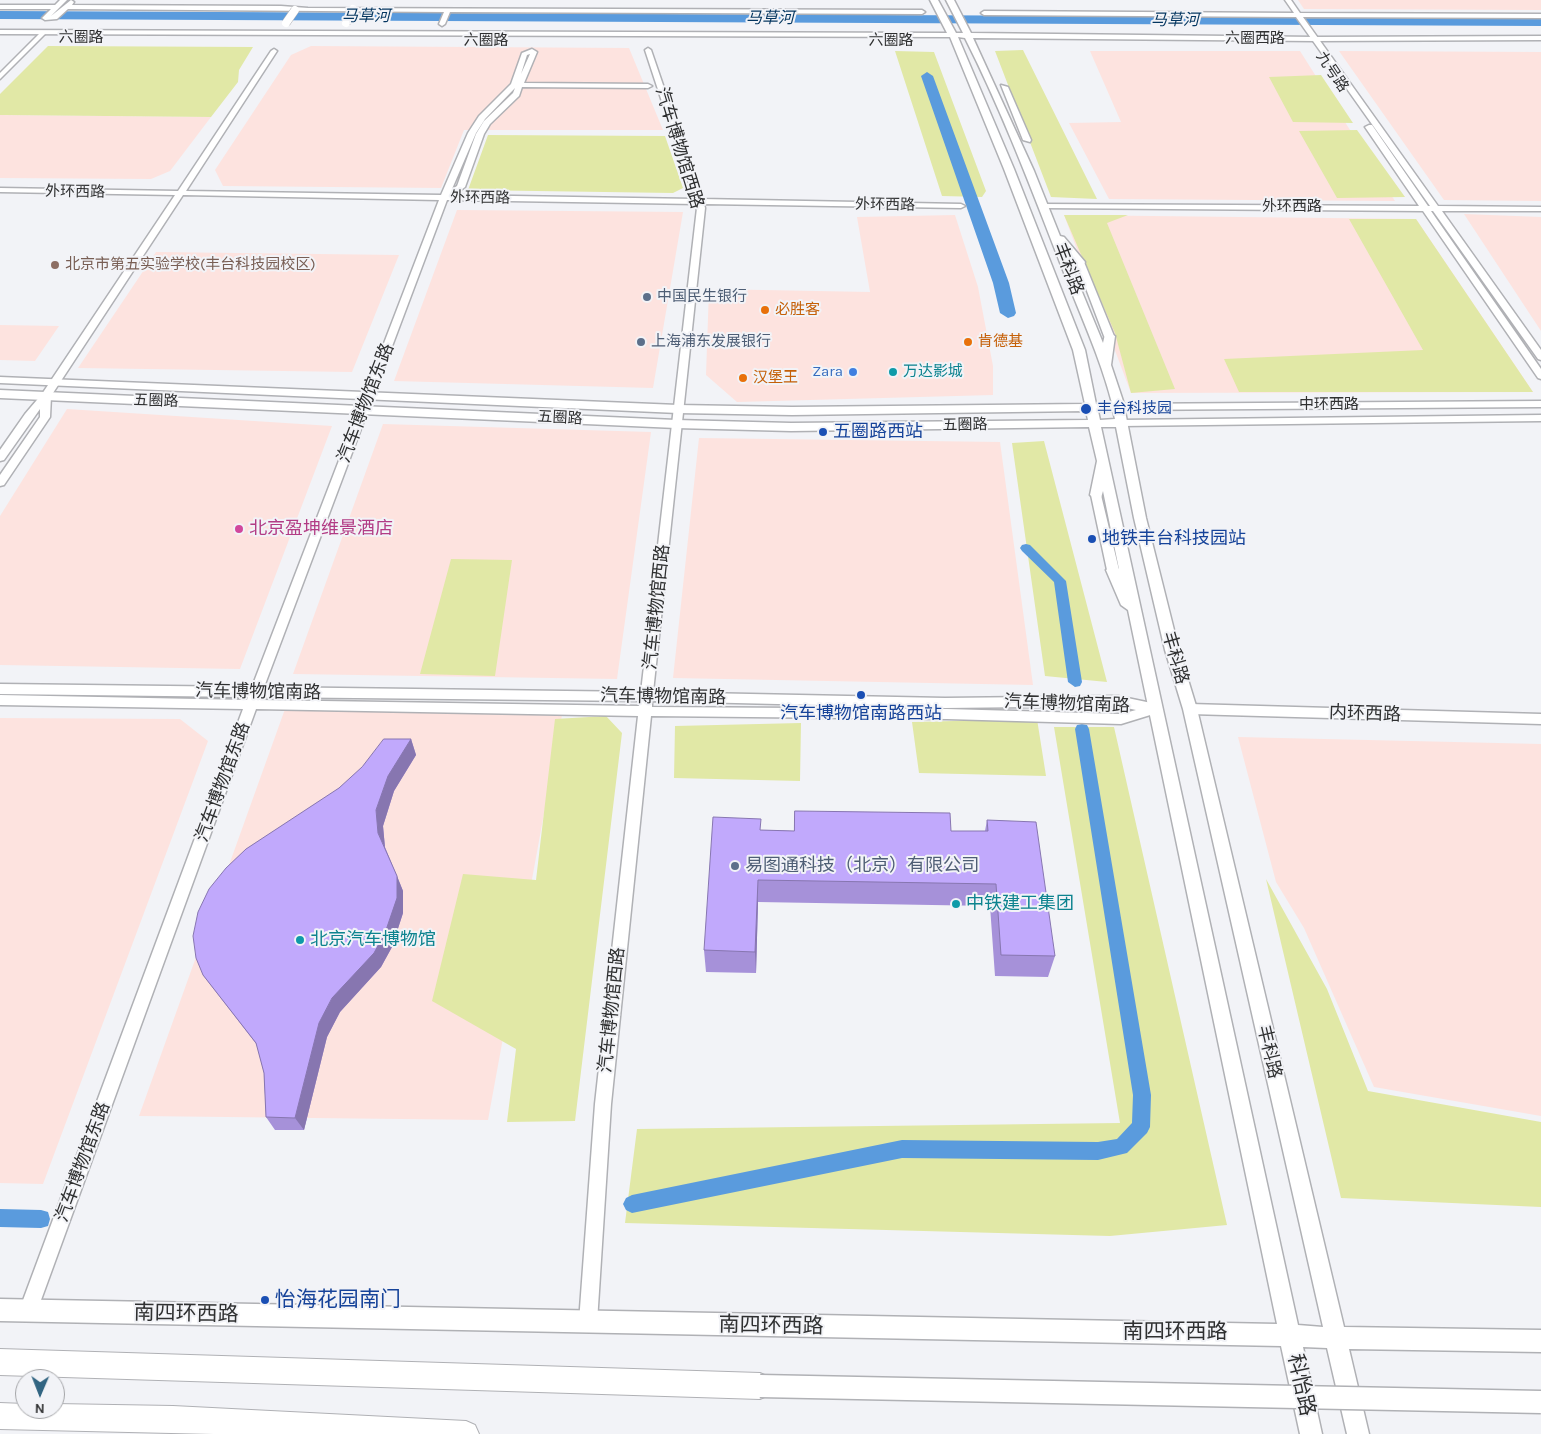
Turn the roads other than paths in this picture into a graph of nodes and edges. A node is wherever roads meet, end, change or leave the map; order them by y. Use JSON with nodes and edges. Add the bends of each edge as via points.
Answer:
{"nodes":[{"id":1,"x":73,"y":0,"type":"edge"},
{"id":2,"x":301,"y":0,"type":"edge"},
{"id":3,"x":311,"y":0,"type":"edge"},
{"id":4,"x":934,"y":0,"type":"edge"},
{"id":5,"x":950,"y":0,"type":"edge"},
{"id":6,"x":1288,"y":0,"type":"edge"},
{"id":7,"x":65,"y":3,"type":"edge"},
{"id":8,"x":56,"y":7,"type":"junction"},
{"id":9,"x":0,"y":8,"type":"edge"},
{"id":10,"x":353,"y":9,"type":"junction"},
{"id":11,"x":448,"y":10,"type":"junction"},
{"id":12,"x":922,"y":12,"type":"dead end"},
{"id":13,"x":984,"y":12,"type":"dead end"},
{"id":14,"x":1298,"y":15,"type":"junction"},
{"id":15,"x":1541,"y":16,"type":"edge"},
{"id":16,"x":346,"y":22,"type":"dead end"},
{"id":17,"x":286,"y":23,"type":"dead end"},
{"id":18,"x":296,"y":23,"type":"dead end"},
{"id":19,"x":442,"y":24,"type":"dead end"},
{"id":20,"x":0,"y":32,"type":"edge"},
{"id":21,"x":37,"y":35,"type":"junction"},
{"id":22,"x":0,"y":38,"type":"edge"},
{"id":23,"x":954,"y":38,"type":"junction"},
{"id":24,"x":970,"y":38,"type":"junction"},
{"id":25,"x":1541,"y":38,"type":"edge"},
{"id":26,"x":1316,"y":42,"type":"junction"},
{"id":27,"x":1541,"y":44,"type":"edge"},
{"id":28,"x":648,"y":50,"type":"dead end"},
{"id":29,"x":274,"y":51,"type":"dead end"},
{"id":30,"x":982,"y":63,"type":"junction"},
{"id":31,"x":0,"y":69,"type":"edge"},
{"id":32,"x":0,"y":77,"type":"edge"},
{"id":33,"x":648,"y":86,"type":"dead end"},
{"id":34,"x":1004,"y":87,"type":"joint"},
{"id":35,"x":1027,"y":140,"type":"joint"},
{"id":36,"x":1029,"y":171,"type":"junction"},
{"id":37,"x":0,"y":190,"type":"edge"},
{"id":38,"x":178,"y":194,"type":"junction"},
{"id":39,"x":444,"y":198,"type":"junction"},
{"id":40,"x":699,"y":201,"type":"junction"},
{"id":41,"x":961,"y":206,"type":"dead end"},
{"id":42,"x":1043,"y":206,"type":"junction"},
{"id":43,"x":1424,"y":207,"type":"junction"},
{"id":44,"x":1437,"y":207,"type":"junction"},
{"id":45,"x":1541,"y":209,"type":"edge"},
{"id":46,"x":1054,"y":231,"type":"junction"},
{"id":47,"x":1080,"y":262,"type":"joint"},
{"id":48,"x":1109,"y":336,"type":"joint"},
{"id":49,"x":1541,"y":357,"type":"edge"},
{"id":50,"x":1106,"y":367,"type":"junction"},
{"id":51,"x":1541,"y":376,"type":"edge"},
{"id":52,"x":0,"y":380,"type":"edge"},
{"id":53,"x":55,"y":382,"type":"junction"},
{"id":54,"x":0,"y":394,"type":"edge"},
{"id":55,"x":46,"y":396,"type":"junction"},
{"id":56,"x":368,"y":397,"type":"junction"},
{"id":57,"x":1541,"y":404,"type":"edge"},
{"id":58,"x":1092,"y":407,"type":"junction"},
{"id":59,"x":678,"y":409,"type":"junction"},
{"id":60,"x":363,"y":410,"type":"junction"},
{"id":61,"x":1119,"y":415,"type":"junction"},
{"id":62,"x":1541,"y":418,"type":"edge"},
{"id":63,"x":1095,"y":423,"type":"junction"},
{"id":64,"x":676,"y":424,"type":"junction"},
{"id":65,"x":1103,"y":457,"type":"junction"},
{"id":66,"x":0,"y":458,"type":"edge"},
{"id":67,"x":0,"y":483,"type":"edge"},
{"id":68,"x":1096,"y":495,"type":"joint"},
{"id":69,"x":1113,"y":570,"type":"joint"},
{"id":70,"x":1136,"y":615,"type":"junction"},
{"id":71,"x":0,"y":689,"type":"edge"},
{"id":72,"x":256,"y":692,"type":"junction"},
{"id":73,"x":647,"y":697,"type":"junction"},
{"id":74,"x":0,"y":700,"type":"edge"},
{"id":75,"x":251,"y":705,"type":"junction"},
{"id":76,"x":1156,"y":709,"type":"junction"},
{"id":77,"x":1190,"y":709,"type":"junction"},
{"id":78,"x":645,"y":712,"type":"junction"},
{"id":79,"x":1541,"y":719,"type":"edge"},
{"id":80,"x":0,"y":1310,"type":"edge"},
{"id":81,"x":28,"y":1311,"type":"junction"},
{"id":82,"x":588,"y":1322,"type":"junction"},
{"id":83,"x":1290,"y":1336,"type":"junction"},
{"id":84,"x":1336,"y":1338,"type":"junction"},
{"id":85,"x":1541,"y":1341,"type":"edge"},
{"id":86,"x":0,"y":1362,"type":"edge"},
{"id":87,"x":1541,"y":1402,"type":"edge"},
{"id":88,"x":0,"y":1416,"type":"edge"},
{"id":89,"x":466,"y":1434,"type":"edge"},
{"id":90,"x":1311,"y":1434,"type":"edge"},
{"id":91,"x":1358,"y":1434,"type":"edge"}],
"edges":[{"from":1,"to":7,"type":"street"},
{"from":2,"to":17,"type":"street","bridge":true},
{"from":3,"to":18,"type":"street"},
{"from":4,"to":23,"type":"main road","name":"丰科路"},
{"from":5,"to":24,"type":"main road","name":"丰科路"},
{"from":6,"to":14,"type":"street"},
{"from":7,"to":8,"type":"street"},
{"from":7,"to":8,"type":"street","via":[[55,18],[45,18]]},
{"from":7,"to":10,"type":"street"},
{"from":8,"to":9,"type":"street"},
{"from":10,"to":11,"type":"street"},
{"from":10,"to":16,"type":"street","bridge":true},
{"from":11,"to":12,"type":"street"},
{"from":11,"to":19,"type":"street"},
{"from":13,"to":14,"type":"street"},
{"from":14,"to":15,"type":"street"},
{"from":14,"to":26,"type":"street"},
{"from":20,"to":21,"type":"main road","name":"六圈路"},
{"from":21,"to":22,"type":"main road","name":"六圈路"},
{"from":21,"to":23,"type":"main road","name":"六圈路"},
{"from":21,"to":31,"type":"street"},
{"from":21,"to":32,"type":"street"},
{"from":23,"to":24,"type":"main road","name":"六圈路"},
{"from":23,"to":58,"type":"main road","name":"丰科路","via":[[1020,196],[1079,350]]},
{"from":24,"to":26,"type":"main road","name":"六圈西路"},
{"from":24,"to":30,"type":"main road","name":"丰科路"},
{"from":25,"to":26,"type":"main road","name":"六圈西路"},
{"from":26,"to":27,"type":"main road","name":"六圈西路"},
{"from":26,"to":43,"type":"street","name":"九号路"},
{"from":26,"to":44,"type":"street","name":"九号路"},
{"from":28,"to":40,"type":"street","name":"汽车博物馆西路"},
{"from":29,"to":38,"type":"street"},
{"from":30,"to":34,"type":"main road"},
{"from":30,"to":36,"type":"main road","name":"丰科路"},
{"from":33,"to":39,"type":"street","via":[[518,85],[480,134],[461,187]]},
{"from":34,"to":35,"type":"street"},
{"from":35,"to":36,"type":"main road"},
{"from":36,"to":42,"type":"main road","name":"丰科路"},
{"from":37,"to":38,"type":"street","name":"外环西路"},
{"from":38,"to":39,"type":"street","name":"外环西路"},
{"from":38,"to":53,"type":"street"},
{"from":39,"to":40,"type":"street","name":"外环西路"},
{"from":39,"to":56,"type":"street","name":"汽车博物馆东路"},
{"from":40,"to":41,"type":"street","name":"外环西路"},
{"from":40,"to":59,"type":"street","name":"汽车博物馆西路","via":[[701,208]]},
{"from":42,"to":43,"type":"street","name":"外环西路"},
{"from":42,"to":46,"type":"main road","name":"丰科路"},
{"from":43,"to":44,"type":"street","name":"外环西路"},
{"from":43,"to":51,"type":"street","name":"九号路"},
{"from":44,"to":45,"type":"street","name":"外环西路"},
{"from":44,"to":49,"type":"street","name":"九号路"},
{"from":46,"to":47,"type":"main road"},
{"from":46,"to":50,"type":"main road","name":"丰科路"},
{"from":47,"to":48,"type":"street","name":"丰科路"},
{"from":48,"to":50,"type":"main road"},
{"from":50,"to":61,"type":"main road","name":"丰科路"},
{"from":52,"to":53,"type":"main road","name":"五圈路"},
{"from":53,"to":55,"type":"street"},
{"from":53,"to":56,"type":"main road","name":"五圈路"},
{"from":54,"to":55,"type":"main road","name":"五圈路"},
{"from":55,"to":60,"type":"main road","name":"五圈路"},
{"from":55,"to":66,"type":"street"},
{"from":55,"to":67,"type":"street","via":[[45,417]]},
{"from":56,"to":59,"type":"main road","name":"五圈路"},
{"from":56,"to":60,"type":"street","name":"汽车博物馆东路"},
{"from":57,"to":61,"type":"street","name":"中环西路"},
{"from":58,"to":59,"type":"main road","name":"五圈路","via":[[792,411]]},
{"from":58,"to":61,"type":"main road","name":"五圈路"},
{"from":58,"to":63,"type":"main road","name":"丰科路"},
{"from":59,"to":64,"type":"street","name":"汽车博物馆西路"},
{"from":60,"to":64,"type":"main road","name":"五圈路"},
{"from":60,"to":72,"type":"street","name":"汽车博物馆东路"},
{"from":61,"to":62,"type":"street","name":"中环西路"},
{"from":61,"to":63,"type":"main road","name":"五圈路"},
{"from":61,"to":77,"type":"main road","name":"丰科路","via":[[1142,527]]},
{"from":63,"to":64,"type":"main road","name":"五圈路","via":[[791,427]]},
{"from":63,"to":65,"type":"main road","name":"丰科路"},
{"from":64,"to":73,"type":"street","name":"汽车博物馆西路"},
{"from":65,"to":68,"type":"main road"},
{"from":65,"to":70,"type":"main road","name":"丰科路"},
{"from":68,"to":69,"type":"street"},
{"from":69,"to":70,"type":"main road","via":[[1127,603]]},
{"from":70,"to":76,"type":"main road","name":"丰科路"},
{"from":71,"to":72,"type":"street","name":"汽车博物馆南路"},
{"from":72,"to":73,"type":"street","name":"汽车博物馆南路"},
{"from":72,"to":75,"type":"street","name":"汽车博物馆东路"},
{"from":73,"to":76,"type":"street","name":"汽车博物馆南路","via":[[945,703],[1118,702]]},
{"from":73,"to":78,"type":"street","name":"汽车博物馆西路"},
{"from":74,"to":75,"type":"street","name":"汽车博物馆南路"},
{"from":75,"to":78,"type":"street","name":"汽车博物馆南路"},
{"from":75,"to":81,"type":"street","name":"汽车博物馆东路"},
{"from":76,"to":78,"type":"street","name":"汽车博物馆南路","via":[[1121,719],[976,714]]},
{"from":76,"to":83,"type":"main road","name":"丰科路"},
{"from":77,"to":79,"type":"street","name":"内环西路"},
{"from":77,"to":84,"type":"main road","name":"丰科路"},
{"from":78,"to":82,"type":"street","name":"汽车博物馆西路","via":[[603,1104]]},
{"from":80,"to":81,"type":"main road","name":"南四环西路"},
{"from":81,"to":82,"type":"main road","name":"南四环西路"},
{"from":82,"to":83,"type":"main road","name":"南四环西路"},
{"from":83,"to":84,"type":"main road","name":"南四环西路"},
{"from":83,"to":90,"type":"main road","name":"科怡路"},
{"from":84,"to":85,"type":"main road","name":"南四环西路"},
{"from":84,"to":91,"type":"main road"},
{"from":86,"to":87,"type":"highway","bridge":true,"via":[[760,1386]]},
{"from":88,"to":89,"type":"highway","via":[[173,1419]]}]}
